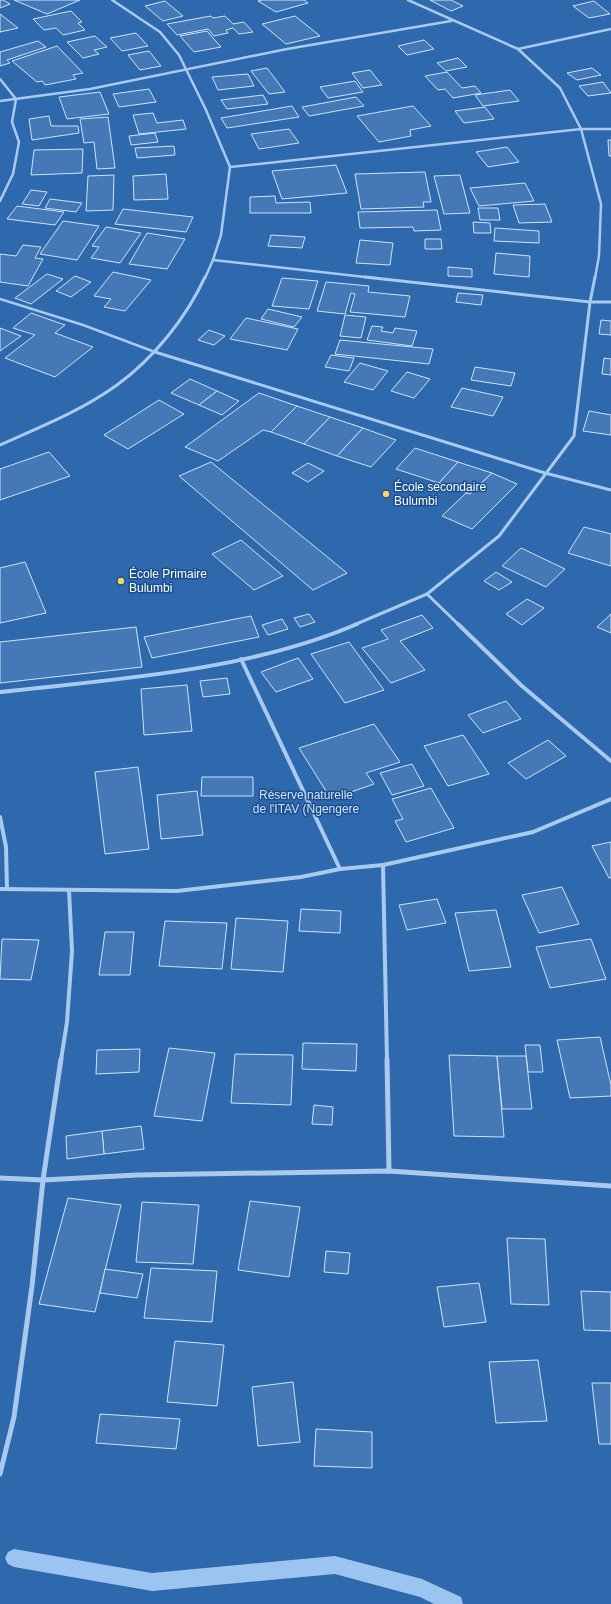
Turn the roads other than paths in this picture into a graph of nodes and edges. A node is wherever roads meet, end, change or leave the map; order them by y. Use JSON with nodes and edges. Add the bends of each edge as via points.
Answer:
{"nodes":[{"id":1,"x":112,"y":0,"type":"edge"},
{"id":2,"x":408,"y":0,"type":"edge"},
{"id":3,"x":451,"y":21,"type":"junction"},
{"id":4,"x":611,"y":29,"type":"edge"},
{"id":5,"x":518,"y":49,"type":"junction"},
{"id":6,"x":187,"y":70,"type":"junction"},
{"id":7,"x":0,"y":79,"type":"edge"},
{"id":8,"x":16,"y":99,"type":"junction"},
{"id":9,"x":0,"y":101,"type":"edge"},
{"id":10,"x":581,"y":129,"type":"junction"},
{"id":11,"x":611,"y":129,"type":"edge"},
{"id":12,"x":230,"y":167,"type":"junction"},
{"id":13,"x":0,"y":201,"type":"edge"},
{"id":14,"x":213,"y":260,"type":"junction"},
{"id":15,"x":0,"y":299,"type":"edge"},
{"id":16,"x":590,"y":302,"type":"junction"},
{"id":17,"x":611,"y":302,"type":"edge"},
{"id":18,"x":155,"y":352,"type":"junction"},
{"id":19,"x":0,"y":445,"type":"edge"},
{"id":20,"x":545,"y":473,"type":"junction"},
{"id":21,"x":611,"y":490,"type":"edge"},
{"id":22,"x":427,"y":594,"type":"junction"},
{"id":23,"x":241,"y":659,"type":"junction"},
{"id":24,"x":0,"y":692,"type":"edge"},
{"id":25,"x":611,"y":761,"type":"edge"},
{"id":26,"x":611,"y":799,"type":"edge"},
{"id":27,"x":0,"y":817,"type":"edge"},
{"id":28,"x":383,"y":865,"type":"junction"},
{"id":29,"x":340,"y":869,"type":"junction"},
{"id":30,"x":0,"y":889,"type":"edge"},
{"id":31,"x":7,"y":889,"type":"junction"},
{"id":32,"x":69,"y":890,"type":"junction"},
{"id":33,"x":389,"y":1171,"type":"junction"},
{"id":34,"x":0,"y":1178,"type":"edge"},
{"id":35,"x":43,"y":1180,"type":"junction"},
{"id":36,"x":611,"y":1186,"type":"edge"},
{"id":37,"x":0,"y":1474,"type":"edge"}],
"edges":[{"from":1,"to":6,"type":"street","via":[[160,32],[179,55]]},
{"from":2,"to":3,"type":"street"},
{"from":3,"to":5,"type":"street"},
{"from":3,"to":6,"type":"street","via":[[288,49]]},
{"from":4,"to":5,"type":"street"},
{"from":5,"to":10,"type":"street","via":[[560,88]]},
{"from":6,"to":8,"type":"street","via":[[90,89]]},
{"from":6,"to":12,"type":"street"},
{"from":7,"to":8,"type":"street"},
{"from":8,"to":9,"type":"street"},
{"from":8,"to":13,"type":"street","via":[[12,122],[19,142],[13,174]]},
{"from":10,"to":11,"type":"street"},
{"from":10,"to":12,"type":"street"},
{"from":10,"to":16,"type":"street","via":[[601,204],[599,256]]},
{"from":12,"to":14,"type":"street","via":[[221,235]]},
{"from":14,"to":16,"type":"street"},
{"from":14,"to":18,"type":"street","via":[[196,296]]},
{"from":15,"to":18,"type":"lane","via":[[83,325]]},
{"from":16,"to":17,"type":"street"},
{"from":16,"to":20,"type":"street","via":[[574,436]]},
{"from":18,"to":19,"type":"street","via":[[117,385],[69,414]]},
{"from":18,"to":20,"type":"street"},
{"from":20,"to":21,"type":"street"},
{"from":20,"to":22,"type":"street","via":[[499,536]]},
{"from":22,"to":23,"type":"street","via":[[326,636]]},
{"from":22,"to":25,"type":"street","via":[[522,686]]},
{"from":23,"to":24,"type":"street","via":[[166,673]]},
{"from":23,"to":29,"type":"street"},
{"from":26,"to":28,"type":"street","via":[[533,832]]},
{"from":27,"to":31,"type":"street","via":[[6,847]]},
{"from":28,"to":29,"type":"street"},
{"from":28,"to":33,"type":"street"},
{"from":29,"to":32,"type":"street","via":[[301,877],[177,891]]},
{"from":30,"to":31,"type":"street"},
{"from":31,"to":32,"type":"street"},
{"from":32,"to":35,"type":"street","via":[[72,951],[67,1022]]},
{"from":33,"to":35,"type":"street","via":[[137,1175]]},
{"from":33,"to":36,"type":"street"},
{"from":34,"to":35,"type":"street"},
{"from":35,"to":37,"type":"street","via":[[14,1417]]}]}
